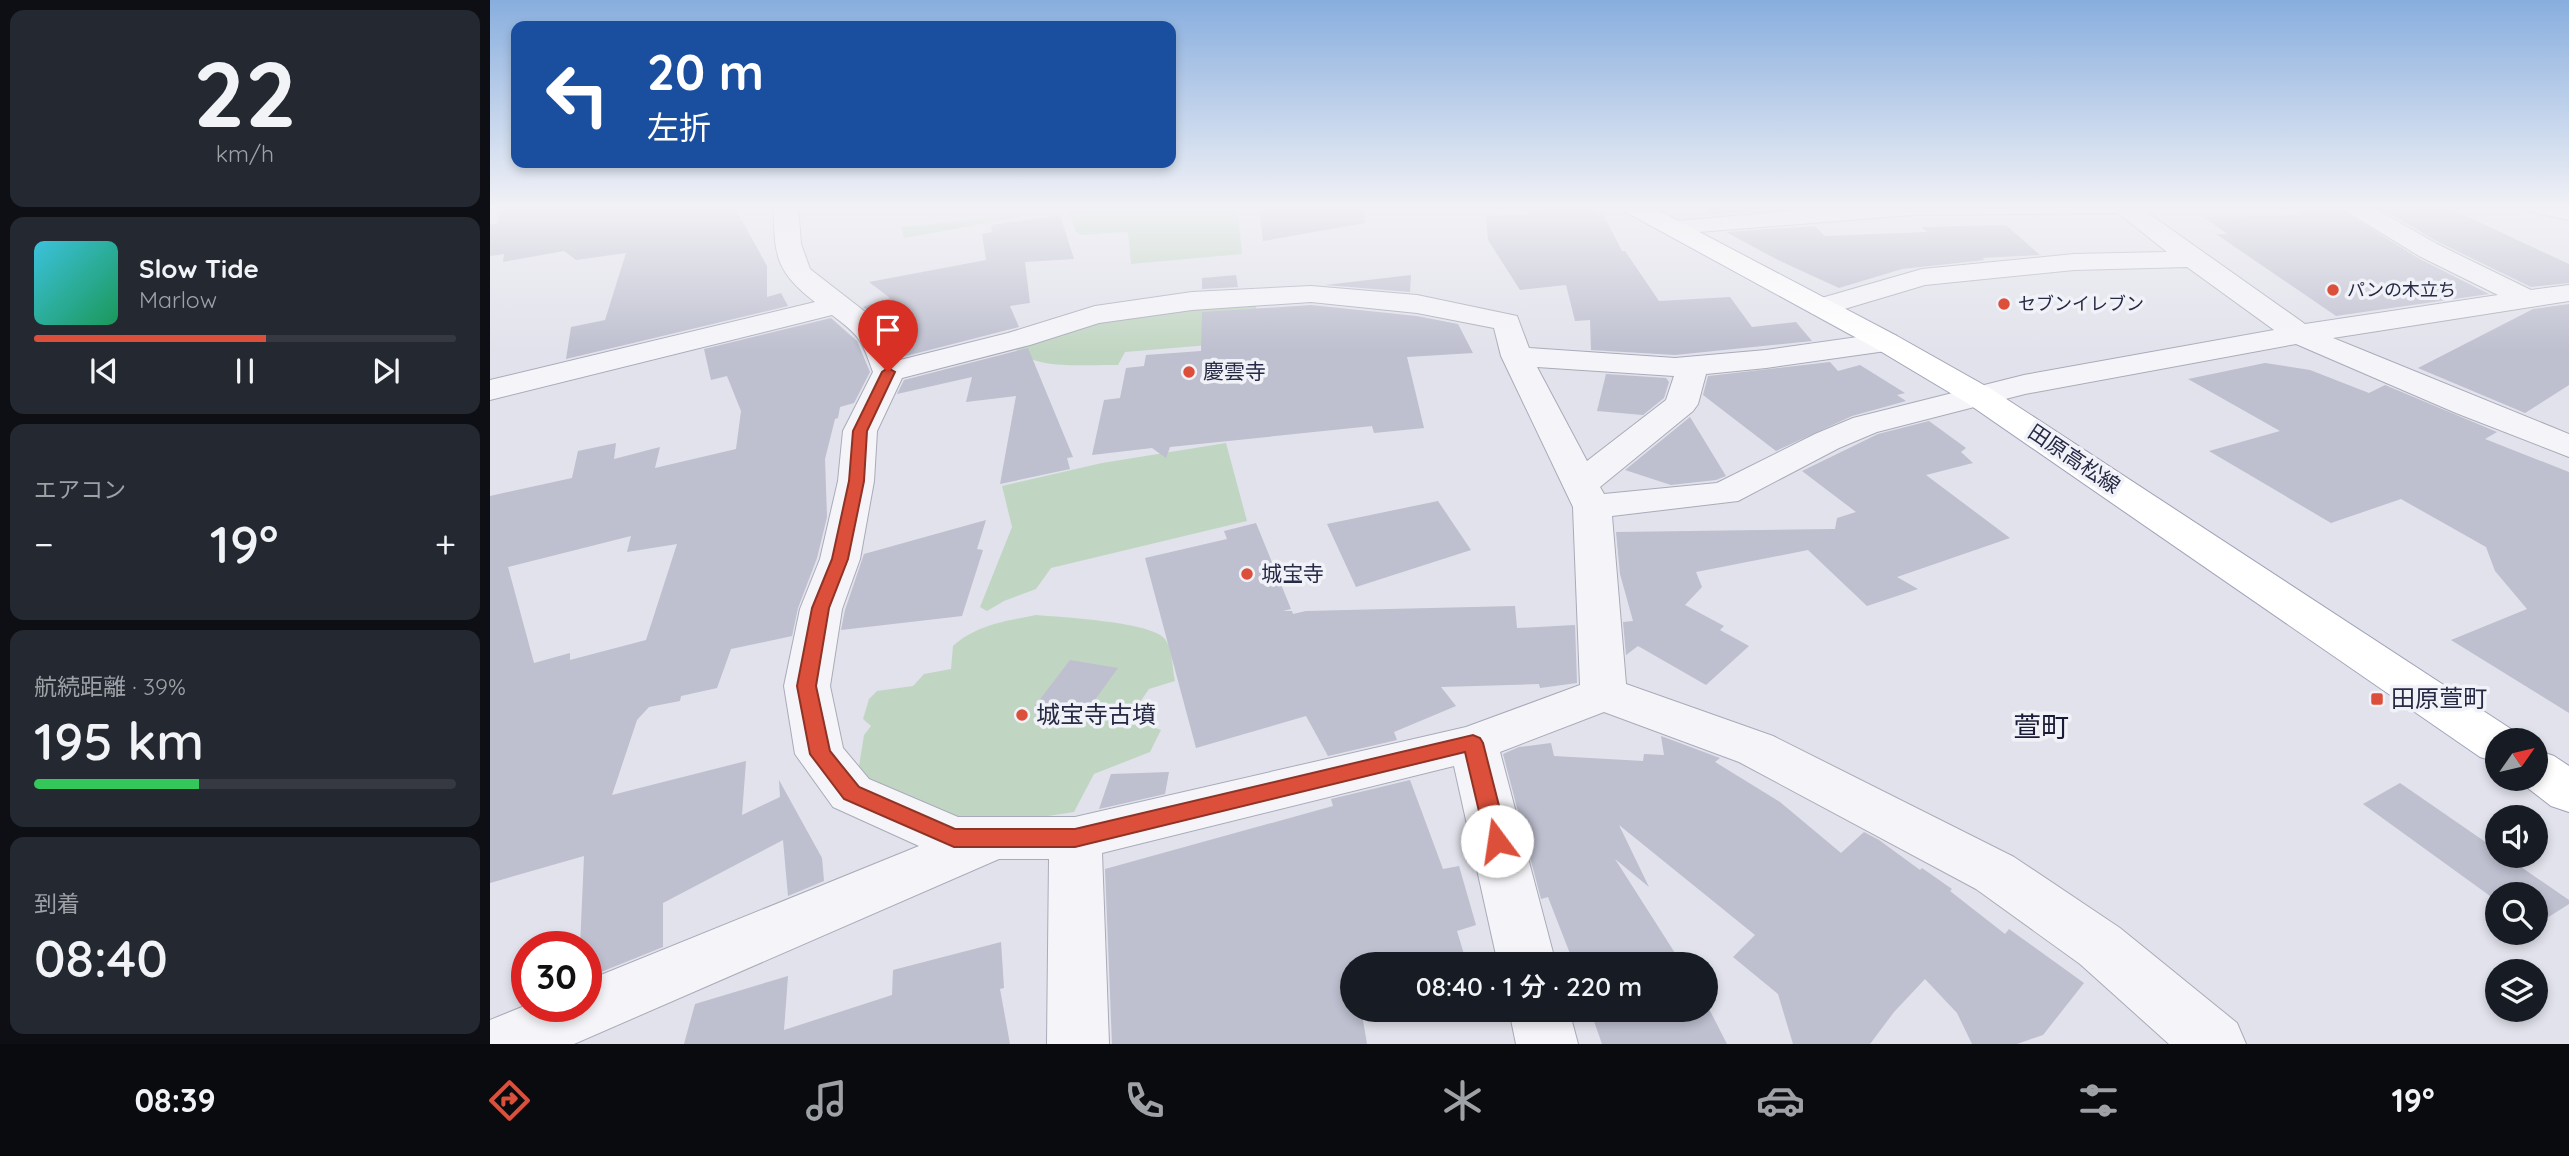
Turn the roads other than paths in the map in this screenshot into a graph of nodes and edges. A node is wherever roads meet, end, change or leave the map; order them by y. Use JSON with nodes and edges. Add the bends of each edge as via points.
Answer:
{"nodes":[{"id":1,"x":789,"y":255,"type":"edge"},
{"id":2,"x":1743,"y":255,"type":"edge"},
{"id":3,"x":2186,"y":255,"type":"edge"},
{"id":4,"x":2438,"y":255,"type":"edge"},
{"id":5,"x":2192,"y":259,"type":"junction"},
{"id":6,"x":2569,"y":292,"type":"edge"},
{"id":7,"x":2527,"y":299,"type":"junction"},
{"id":8,"x":837,"y":305,"type":"junction"},
{"id":9,"x":1821,"y":307,"type":"junction"},
{"id":10,"x":2299,"y":334,"type":"junction"},
{"id":11,"x":1886,"y":342,"type":"junction"},
{"id":12,"x":1516,"y":356,"type":"junction"},
{"id":13,"x":1693,"y":365,"type":"junction"},
{"id":14,"x":888,"y":372,"type":"junction"},
{"id":15,"x":490,"y":390,"type":"edge"},
{"id":16,"x":1979,"y":396,"type":"junction"},
{"id":17,"x":2569,"y":446,"type":"edge"},
{"id":18,"x":1586,"y":496,"type":"junction"},
{"id":19,"x":1604,"y":694,"type":"junction"},
{"id":20,"x":2485,"y":736,"type":"edge"},
{"id":21,"x":1473,"y":743,"type":"junction"},
{"id":22,"x":2548,"y":777,"type":"edge"},
{"id":23,"x":2569,"y":792,"type":"edge"},
{"id":24,"x":994,"y":838,"type":"junction"},
{"id":25,"x":1075,"y":838,"type":"junction"},
{"id":26,"x":1524,"y":952,"type":"edge"},
{"id":27,"x":1542,"y":1022,"type":"edge"},
{"id":28,"x":504,"y":1044,"type":"edge"},
{"id":29,"x":1078,"y":1044,"type":"edge"},
{"id":30,"x":1547,"y":1044,"type":"edge"},
{"id":31,"x":2215,"y":1044,"type":"edge"}],
"edges":[{"from":1,"to":8,"type":"street","via":[[803,279]]},
{"from":2,"to":9,"type":"main road","name":"田原高松線"},
{"from":3,"to":5,"type":"street"},
{"from":4,"to":7,"type":"street"},
{"from":5,"to":9,"type":"street","via":[[2074,262],[1922,278]]},
{"from":5,"to":10,"type":"street"},
{"from":6,"to":7,"type":"street"},
{"from":7,"to":10,"type":"street"},
{"from":8,"to":14,"type":"street","via":[[877,340]]},
{"from":8,"to":15,"type":"street"},
{"from":9,"to":11,"type":"main road","name":"田原高松線"},
{"from":10,"to":16,"type":"street"},
{"from":10,"to":17,"type":"street"},
{"from":11,"to":13,"type":"street"},
{"from":11,"to":16,"type":"main road","name":"田原高松線"},
{"from":12,"to":13,"type":"street"},
{"from":12,"to":14,"type":"street","via":[[1507,322],[1417,304],[1311,295],[1192,301],[1095,314],[1019,339]]},
{"from":12,"to":18,"type":"street"},
{"from":13,"to":18,"type":"street","via":[[1681,404]]},
{"from":14,"to":24,"type":"street","via":[[860,431],[856,481],[840,559],[821,608],[807,686],[820,754],[851,793],[954,838]]},
{"from":16,"to":18,"type":"street","via":[[1865,425],[1725,493]]},
{"from":16,"to":20,"type":"main road","name":"田原高松線"},
{"from":18,"to":19,"type":"street"},
{"from":19,"to":21,"type":"street"},
{"from":19,"to":31,"type":"street","via":[[1756,749],[1995,873],[2100,946]]},
{"from":21,"to":25,"type":"street"},
{"from":21,"to":26,"type":"street"},
{"from":22,"to":23,"type":"main road"},
{"from":24,"to":25,"type":"street"},
{"from":24,"to":28,"type":"street"},
{"from":25,"to":29,"type":"street"},
{"from":27,"to":30,"type":"street"}]}
